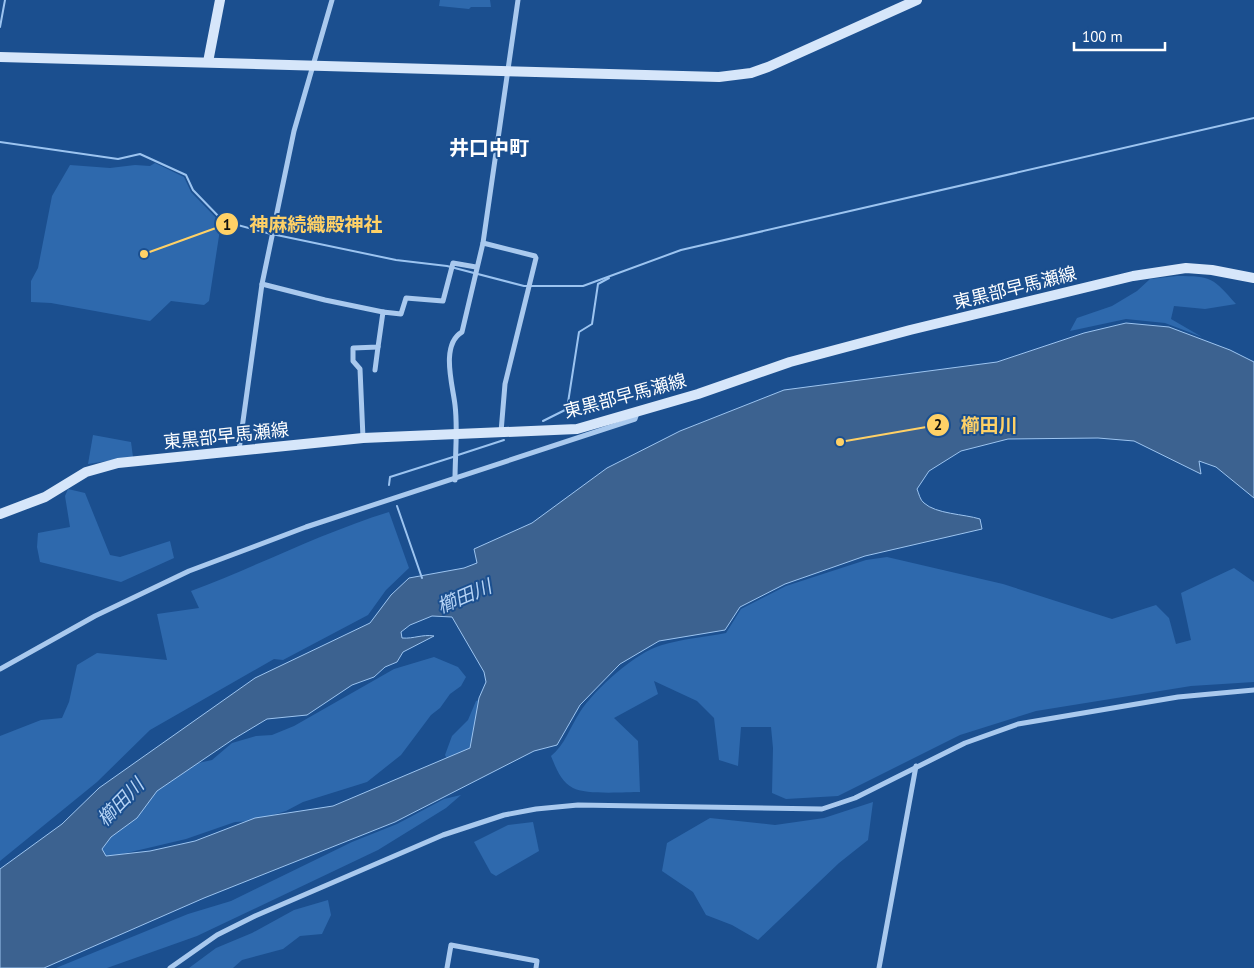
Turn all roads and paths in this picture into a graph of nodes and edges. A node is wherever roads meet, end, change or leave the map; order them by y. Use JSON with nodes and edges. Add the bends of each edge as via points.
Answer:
{"nodes":[{"id":1,"x":220,"y":0,"type":"edge"},
{"id":2,"x":332,"y":0,"type":"edge"},
{"id":3,"x":518,"y":0,"type":"edge"},
{"id":4,"x":917,"y":0,"type":"edge"},
{"id":5,"x":0,"y":57,"type":"edge"},
{"id":6,"x":208,"y":62,"type":"junction"},
{"id":7,"x":313,"y":66,"type":"junction"},
{"id":8,"x":508,"y":72,"type":"junction"},
{"id":9,"x":483,"y":243,"type":"junction"},
{"id":10,"x":476,"y":271,"type":"junction"},
{"id":11,"x":1254,"y":278,"type":"edge"},
{"id":12,"x":262,"y":284,"type":"junction"},
{"id":13,"x":383,"y":312,"type":"junction"},
{"id":14,"x":378,"y":347,"type":"junction"},
{"id":15,"x":375,"y":370,"type":"dead end"},
{"id":16,"x":637,"y":413,"type":"junction"},
{"id":17,"x":501,"y":432,"type":"junction"},
{"id":18,"x":363,"y":438,"type":"junction"},
{"id":19,"x":455,"y":438,"type":"junction"},
{"id":20,"x":239,"y":451,"type":"junction"},
{"id":21,"x":455,"y":480,"type":"junction"},
{"id":22,"x":0,"y":514,"type":"edge"},
{"id":23,"x":0,"y":669,"type":"edge"},
{"id":24,"x":1254,"y":690,"type":"edge"},
{"id":25,"x":916,"y":766,"type":"junction"},
{"id":26,"x":170,"y":968,"type":"edge"},
{"id":27,"x":447,"y":968,"type":"edge"},
{"id":28,"x":536,"y":968,"type":"edge"},
{"id":29,"x":879,"y":968,"type":"edge"}],
"edges":[{"from":1,"to":6,"type":"main road"},
{"from":2,"to":7,"type":"street"},
{"from":3,"to":8,"type":"street"},
{"from":4,"to":8,"type":"main road","via":[[768,67],[736,75],[693,77]]},
{"from":5,"to":6,"type":"main road"},
{"from":6,"to":7,"type":"main road"},
{"from":7,"to":8,"type":"main road"},
{"from":7,"to":12,"type":"street","via":[[294,131]]},
{"from":8,"to":9,"type":"street"},
{"from":9,"to":10,"type":"street"},
{"from":9,"to":17,"type":"street","via":[[535,256],[503,397]]},
{"from":10,"to":13,"type":"street","via":[[453,264],[443,301],[409,297],[401,314]]},
{"from":10,"to":19,"type":"street","via":[[462,332],[455,338],[450,356]]},
{"from":11,"to":16,"type":"main road","name":"東黒部早馬瀬線","via":[[1186,268],[1133,276],[790,362]]},
{"from":12,"to":13,"type":"street"},
{"from":12,"to":20,"type":"street"},
{"from":13,"to":14,"type":"street"},
{"from":14,"to":15,"type":"street"},
{"from":14,"to":18,"type":"street","via":[[353,348],[353,361],[360,369]]},
{"from":16,"to":17,"type":"main road","name":"東黒部早馬瀬線","via":[[577,429]]},
{"from":16,"to":21,"type":"street","via":[[634,419]]},
{"from":17,"to":19,"type":"main road","name":"東黒部早馬瀬線"},
{"from":18,"to":19,"type":"main road","name":"東黒部早馬瀬線"},
{"from":18,"to":20,"type":"main road","name":"東黒部早馬瀬線"},
{"from":19,"to":21,"type":"street"},
{"from":20,"to":22,"type":"main road","name":"東黒部早馬瀬線","via":[[100,467],[67,482],[45,497]]},
{"from":21,"to":23,"type":"street","via":[[306,527],[189,571],[95,616]]},
{"from":24,"to":25,"type":"street","via":[[1187,696],[1030,721],[986,734]]},
{"from":25,"to":26,"type":"street","via":[[855,798],[822,809],[578,805],[504,815],[443,835],[255,916],[217,934]]},
{"from":25,"to":29,"type":"street"},
{"from":27,"to":28,"type":"street","via":[[451,945],[538,961]]}]}
